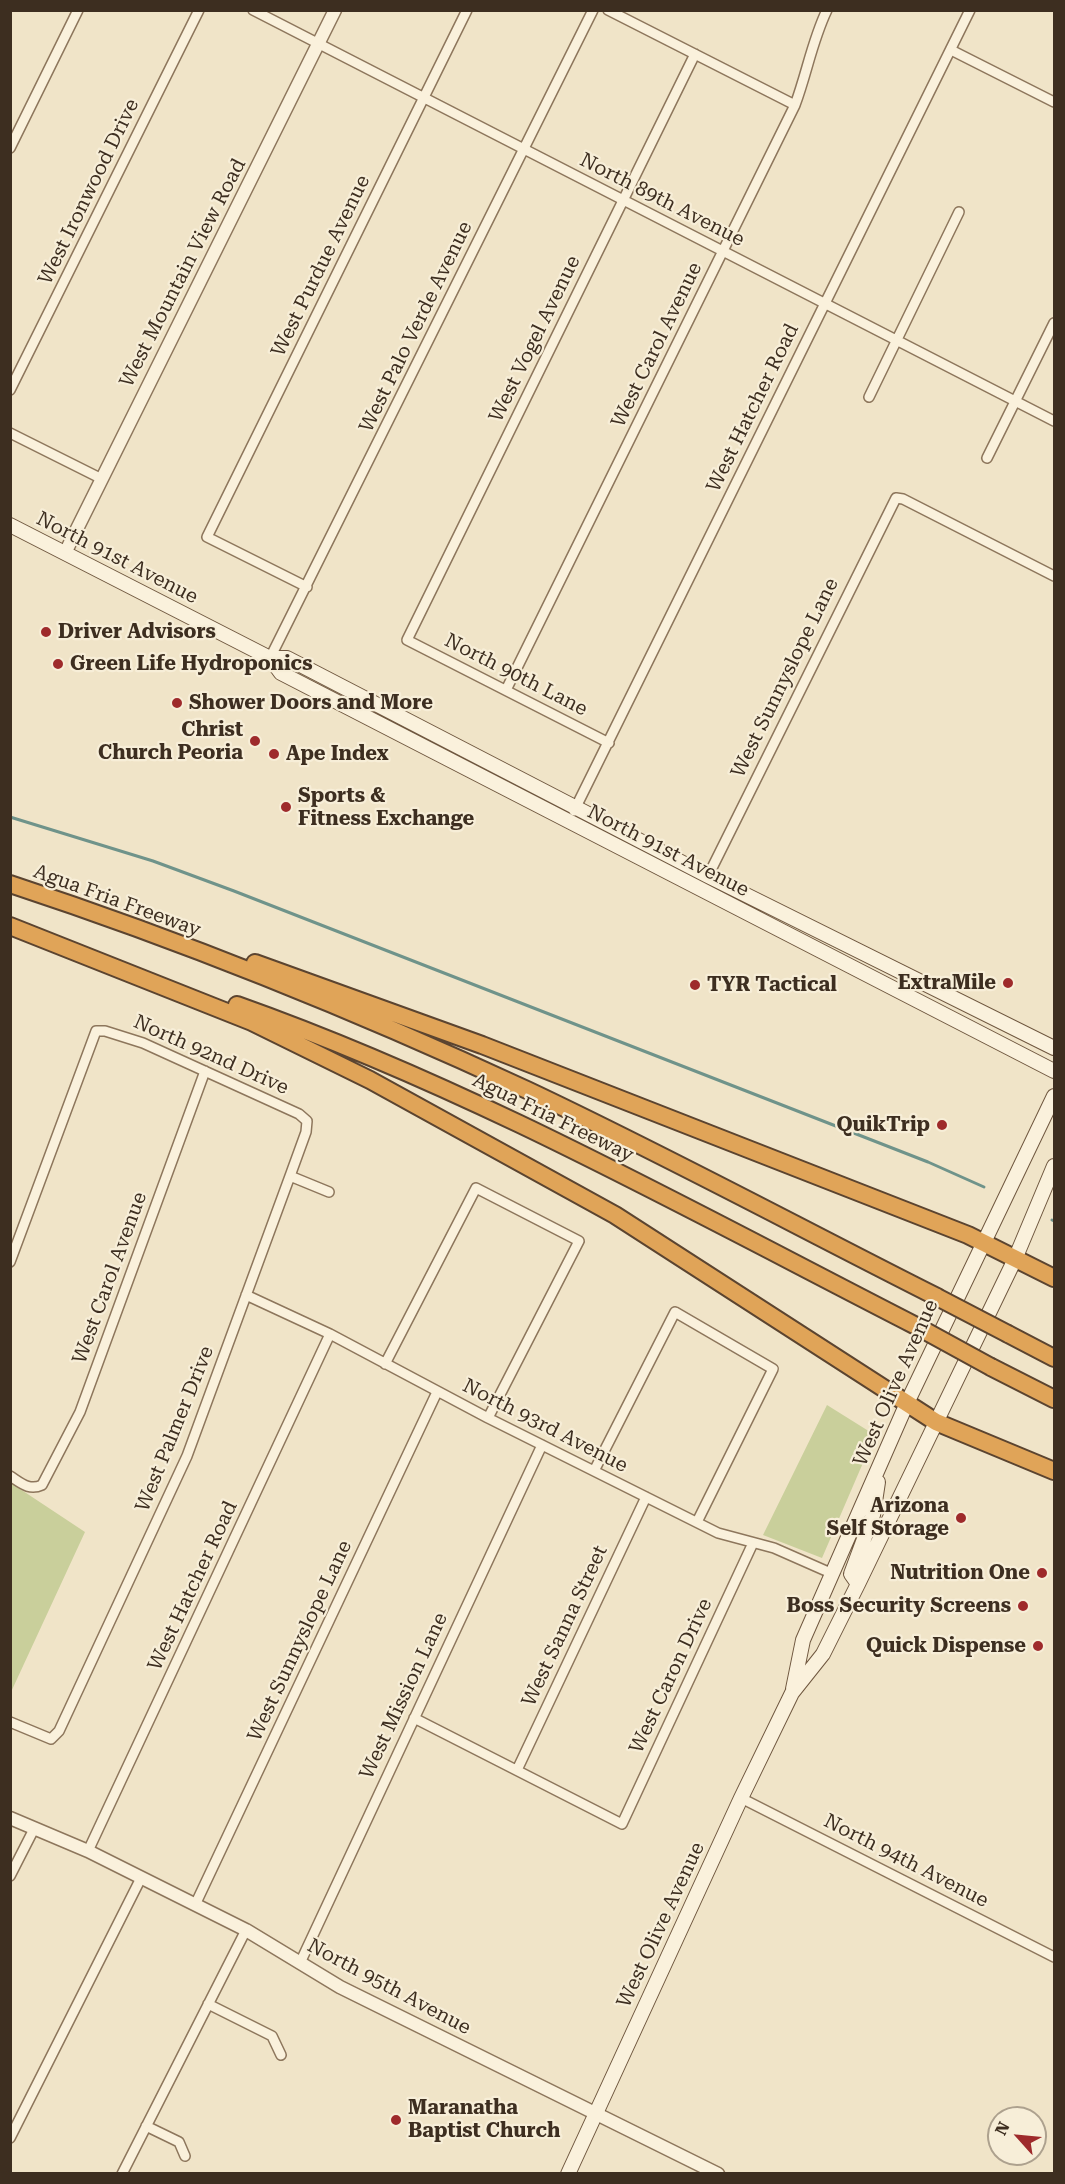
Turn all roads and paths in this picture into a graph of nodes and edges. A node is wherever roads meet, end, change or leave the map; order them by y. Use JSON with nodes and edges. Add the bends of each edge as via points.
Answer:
{"nodes":[{"id":1,"x":78,"y":10,"type":"edge"},
{"id":2,"x":199,"y":10,"type":"edge"},
{"id":3,"x":254,"y":10,"type":"edge"},
{"id":4,"x":335,"y":10,"type":"edge"},
{"id":5,"x":467,"y":10,"type":"edge"},
{"id":6,"x":593,"y":10,"type":"edge"},
{"id":7,"x":608,"y":10,"type":"edge"},
{"id":8,"x":827,"y":10,"type":"edge"},
{"id":9,"x":970,"y":10,"type":"edge"},
{"id":10,"x":319,"y":44,"type":"junction"},
{"id":11,"x":951,"y":50,"type":"junction"},
{"id":12,"x":695,"y":54,"type":"junction"},
{"id":13,"x":424,"y":98,"type":"junction"},
{"id":14,"x":1054,"y":102,"type":"edge"},
{"id":15,"x":795,"y":105,"type":"junction"},
{"id":16,"x":10,"y":148,"type":"edge"},
{"id":17,"x":525,"y":148,"type":"junction"},
{"id":18,"x":624,"y":200,"type":"junction"},
{"id":19,"x":959,"y":212,"type":"dead end"},
{"id":20,"x":723,"y":252,"type":"junction"},
{"id":21,"x":824,"y":303,"type":"junction"},
{"id":22,"x":1054,"y":323,"type":"edge"},
{"id":23,"x":897,"y":339,"type":"junction"},
{"id":24,"x":10,"y":390,"type":"edge"},
{"id":25,"x":869,"y":398,"type":"dead end"},
{"id":26,"x":1016,"y":401,"type":"junction"},
{"id":27,"x":1054,"y":421,"type":"edge"},
{"id":28,"x":10,"y":433,"type":"edge"},
{"id":29,"x":987,"y":458,"type":"dead end"},
{"id":30,"x":102,"y":479,"type":"junction"},
{"id":31,"x":10,"y":525,"type":"edge"},
{"id":32,"x":64,"y":553,"type":"junction"},
{"id":33,"x":1054,"y":576,"type":"edge"},
{"id":34,"x":307,"y":587,"type":"junction"},
{"id":35,"x":407,"y":640,"type":"joint"},
{"id":36,"x":270,"y":658,"type":"junction"},
{"id":37,"x":506,"y":690,"type":"junction"},
{"id":38,"x":427,"y":731,"type":"junction"},
{"id":39,"x":609,"y":743,"type":"junction"},
{"id":40,"x":421,"y":744,"type":"junction"},
{"id":41,"x":576,"y":808,"type":"junction"},
{"id":42,"x":568,"y":821,"type":"junction"},
{"id":43,"x":708,"y":876,"type":"junction"},
{"id":44,"x":10,"y":885,"type":"edge"},
{"id":45,"x":701,"y":889,"type":"junction"},
{"id":46,"x":10,"y":925,"type":"edge"},
{"id":47,"x":829,"y":937,"type":"junction"},
{"id":48,"x":170,"y":941,"type":"junction"},
{"id":49,"x":821,"y":951,"type":"junction"},
{"id":50,"x":937,"y":989,"type":"junction"},
{"id":51,"x":928,"y":1006,"type":"junction"},
{"id":52,"x":1054,"y":1048,"type":"edge"},
{"id":53,"x":205,"y":1071,"type":"junction"},
{"id":54,"x":1054,"y":1071,"type":"edge"},
{"id":55,"x":1054,"y":1096,"type":"edge"},
{"id":56,"x":307,"y":1121,"type":"joint"},
{"id":57,"x":1054,"y":1166,"type":"edge"},
{"id":58,"x":291,"y":1176,"type":"junction"},
{"id":59,"x":328,"y":1191,"type":"dead end"},
{"id":60,"x":983,"y":1242,"type":"junction"},
{"id":61,"x":1015,"y":1258,"type":"junction"},
{"id":62,"x":10,"y":1262,"type":"edge"},
{"id":63,"x":1054,"y":1278,"type":"edge"},
{"id":64,"x":246,"y":1296,"type":"junction"},
{"id":65,"x":330,"y":1334,"type":"junction"},
{"id":66,"x":1054,"y":1358,"type":"edge"},
{"id":67,"x":385,"y":1364,"type":"junction"},
{"id":68,"x":437,"y":1392,"type":"junction"},
{"id":69,"x":1054,"y":1399,"type":"edge"},
{"id":70,"x":907,"y":1403,"type":"junction"},
{"id":71,"x":488,"y":1418,"type":"junction"},
{"id":72,"x":936,"y":1422,"type":"junction"},
{"id":73,"x":542,"y":1445,"type":"junction"},
{"id":74,"x":879,"y":1468,"type":"junction"},
{"id":75,"x":594,"y":1471,"type":"junction"},
{"id":76,"x":1054,"y":1471,"type":"edge"},
{"id":77,"x":10,"y":1476,"type":"edge"},
{"id":78,"x":646,"y":1497,"type":"junction"},
{"id":79,"x":697,"y":1522,"type":"junction"},
{"id":80,"x":753,"y":1543,"type":"junction"},
{"id":81,"x":833,"y":1574,"type":"junction"},
{"id":82,"x":858,"y":1584,"type":"junction"},
{"id":83,"x":792,"y":1693,"type":"junction"},
{"id":84,"x":414,"y":1718,"type":"junction"},
{"id":85,"x":10,"y":1722,"type":"edge"},
{"id":86,"x":517,"y":1770,"type":"junction"},
{"id":87,"x":741,"y":1798,"type":"junction"},
{"id":88,"x":10,"y":1818,"type":"edge"},
{"id":89,"x":34,"y":1829,"type":"junction"},
{"id":90,"x":88,"y":1851,"type":"junction"},
{"id":91,"x":10,"y":1876,"type":"edge"},
{"id":92,"x":141,"y":1878,"type":"junction"},
{"id":93,"x":195,"y":1905,"type":"junction"},
{"id":94,"x":246,"y":1930,"type":"junction"},
{"id":95,"x":1054,"y":1957,"type":"edge"},
{"id":96,"x":300,"y":1963,"type":"junction"},
{"id":97,"x":208,"y":2004,"type":"junction"},
{"id":98,"x":281,"y":2055,"type":"dead end"},
{"id":99,"x":596,"y":2114,"type":"junction"},
{"id":100,"x":146,"y":2126,"type":"junction"},
{"id":101,"x":10,"y":2138,"type":"edge"},
{"id":102,"x":185,"y":2156,"type":"dead end"},
{"id":103,"x":122,"y":2174,"type":"edge"},
{"id":104,"x":568,"y":2174,"type":"edge"},
{"id":105,"x":718,"y":2174,"type":"edge"}],
"edges":[{"from":1,"to":16,"type":"street"},
{"from":2,"to":24,"type":"street","name":"West Ironwood Drive"},
{"from":3,"to":10,"type":"street","name":"North 89th Avenue"},
{"from":4,"to":10,"type":"street","name":"West Mountain View Road"},
{"from":5,"to":13,"type":"street","name":"West Purdue Avenue"},
{"from":6,"to":17,"type":"street","name":"West Palo Verde Avenue"},
{"from":7,"to":12,"type":"street"},
{"from":8,"to":15,"type":"street","name":"West Carol Avenue","via":[[815,34],[808,73]]},
{"from":9,"to":11,"type":"street","name":"West Hatcher Road"},
{"from":10,"to":13,"type":"street","name":"North 89th Avenue"},
{"from":10,"to":30,"type":"street","name":"West Mountain View Road"},
{"from":11,"to":14,"type":"street"},
{"from":11,"to":21,"type":"street","name":"West Hatcher Road"},
{"from":12,"to":15,"type":"street"},
{"from":12,"to":18,"type":"street","name":"West Vogel Avenue"},
{"from":13,"to":17,"type":"street","name":"North 89th Avenue"},
{"from":13,"to":34,"type":"street","name":"West Purdue Avenue","via":[[207,537]]},
{"from":15,"to":20,"type":"street","name":"West Carol Avenue"},
{"from":17,"to":18,"type":"street","name":"North 89th Avenue"},
{"from":17,"to":34,"type":"street","name":"West Palo Verde Avenue"},
{"from":18,"to":20,"type":"street","name":"North 89th Avenue"},
{"from":18,"to":35,"type":"street","name":"West Vogel Avenue"},
{"from":19,"to":23,"type":"street"},
{"from":20,"to":21,"type":"street","name":"North 89th Avenue"},
{"from":20,"to":37,"type":"street","name":"West Carol Avenue"},
{"from":21,"to":23,"type":"street","name":"North 89th Avenue"},
{"from":21,"to":39,"type":"street","name":"West Hatcher Road"},
{"from":22,"to":26,"type":"street"},
{"from":23,"to":25,"type":"street"},
{"from":23,"to":26,"type":"street","name":"North 89th Avenue"},
{"from":26,"to":27,"type":"street","name":"North 89th Avenue"},
{"from":26,"to":29,"type":"street"},
{"from":28,"to":30,"type":"street"},
{"from":30,"to":32,"type":"street","name":"West Mountain View Road"},
{"from":31,"to":32,"type":"main road","name":"North 91st Avenue"},
{"from":32,"to":36,"type":"main road","name":"North 91st Avenue"},
{"from":33,"to":43,"type":"street","name":"West Sunnyslope Lane","via":[[896,498]]},
{"from":34,"to":36,"type":"street","name":"West Palo Verde Avenue"},
{"from":35,"to":37,"type":"street","name":"North 90th Lane"},
{"from":36,"to":38,"type":"main road","name":"North 91st Avenue","via":[[287,658]]},
{"from":36,"to":40,"type":"main road","name":"North 91st Avenue","via":[[281,673]]},
{"from":37,"to":39,"type":"street","name":"North 90th Lane"},
{"from":38,"to":40,"type":"main road"},
{"from":38,"to":41,"type":"main road","name":"North 91st Avenue"},
{"from":39,"to":41,"type":"street","name":"West Hatcher Road"},
{"from":40,"to":42,"type":"main road","name":"North 91st Avenue"},
{"from":41,"to":42,"type":"street","name":"West Hatcher Road"},
{"from":41,"to":43,"type":"main road","name":"North 91st Avenue"},
{"from":42,"to":45,"type":"main road","name":"North 91st Avenue"},
{"from":43,"to":45,"type":"main road"},
{"from":43,"to":47,"type":"main road","name":"North 91st Avenue"},
{"from":44,"to":48,"type":"highway","name":"Agua Fria Freeway"},
{"from":45,"to":49,"type":"main road","name":"North 91st Avenue"},
{"from":46,"to":69,"type":"highway","name":"Agua Fria Freeway","bridge":true,"via":[[285,1022],[424,1079],[563,1145]]},
{"from":46,"to":70,"type":"highway","via":[[280,1034],[440,1116],[645,1233]]},
{"from":47,"to":49,"type":"main road"},
{"from":47,"to":50,"type":"main road","name":"North 91st Avenue"},
{"from":48,"to":60,"type":"highway","via":[[226,952],[482,1045]]},
{"from":48,"to":66,"type":"highway","name":"Agua Fria Freeway","bridge":true,"via":[[374,1022],[528,1091]]},
{"from":49,"to":51,"type":"main road","name":"North 91st Avenue"},
{"from":50,"to":51,"type":"main road"},
{"from":50,"to":52,"type":"main road","name":"North 91st Avenue"},
{"from":51,"to":54,"type":"main road","name":"North 91st Avenue"},
{"from":53,"to":56,"type":"street","name":"North 92nd Drive"},
{"from":53,"to":62,"type":"street","name":"North 92nd Drive","via":[[143,1043],[105,1030],[96,1031]]},
{"from":53,"to":77,"type":"street","name":"West Carol Avenue","via":[[80,1412],[42,1485],[27,1487]]},
{"from":55,"to":60,"type":"main road","name":"West Olive Avenue"},
{"from":56,"to":58,"type":"street","name":"West Palmer Drive"},
{"from":57,"to":61,"type":"main road","name":"West Olive Avenue"},
{"from":58,"to":59,"type":"street"},
{"from":58,"to":64,"type":"street","name":"West Palmer Drive"},
{"from":60,"to":61,"type":"highway"},
{"from":60,"to":70,"type":"main road","name":"West Olive Avenue"},
{"from":61,"to":63,"type":"highway"},
{"from":61,"to":72,"type":"main road","name":"West Olive Avenue"},
{"from":64,"to":65,"type":"street","name":"North 93rd Avenue"},
{"from":64,"to":85,"type":"street","name":"West Palmer Drive","via":[[182,1467],[59,1731],[51,1739]]},
{"from":65,"to":67,"type":"street","name":"North 93rd Avenue"},
{"from":65,"to":90,"type":"street","name":"West Hatcher Road"},
{"from":67,"to":68,"type":"street","name":"North 93rd Avenue"},
{"from":67,"to":71,"type":"street","via":[[476,1188],[579,1242]]},
{"from":68,"to":71,"type":"street","name":"North 93rd Avenue"},
{"from":68,"to":93,"type":"street","name":"West Sunnyslope Lane"},
{"from":70,"to":72,"type":"highway"},
{"from":70,"to":74,"type":"main road","name":"West Olive Avenue"},
{"from":71,"to":73,"type":"street","name":"North 93rd Avenue"},
{"from":72,"to":76,"type":"highway"},
{"from":72,"to":82,"type":"main road","name":"West Olive Avenue"},
{"from":73,"to":75,"type":"street","name":"North 93rd Avenue"},
{"from":73,"to":84,"type":"street","name":"West Mission Lane"},
{"from":74,"to":81,"type":"main road","name":"West Olive Avenue"},
{"from":74,"to":82,"type":"main road","via":[[873,1515],[851,1574]]},
{"from":75,"to":78,"type":"street","name":"North 93rd Avenue"},
{"from":75,"to":79,"type":"street","via":[[675,1312],[773,1369]]},
{"from":78,"to":79,"type":"street","name":"North 93rd Avenue"},
{"from":78,"to":86,"type":"street","name":"West Sanna Street"},
{"from":79,"to":80,"type":"street","name":"North 93rd Avenue","via":[[731,1538]]},
{"from":80,"to":81,"type":"street","name":"North 93rd Avenue"},
{"from":80,"to":86,"type":"street","name":"West Caron Drive","via":[[622,1824]]},
{"from":81,"to":83,"type":"main road","name":"West Olive Avenue","via":[[803,1640]]},
{"from":82,"to":83,"type":"main road","name":"West Olive Avenue","via":[[823,1654]]},
{"from":83,"to":87,"type":"main road","name":"West Olive Avenue"},
{"from":84,"to":86,"type":"street"},
{"from":84,"to":96,"type":"street","name":"West Mission Lane"},
{"from":87,"to":95,"type":"street","name":"North 94th Avenue"},
{"from":87,"to":99,"type":"main road","name":"West Olive Avenue"},
{"from":88,"to":89,"type":"street","name":"North 95th Avenue"},
{"from":89,"to":90,"type":"street","name":"North 95th Avenue"},
{"from":89,"to":91,"type":"street"},
{"from":90,"to":92,"type":"street","name":"North 95th Avenue"},
{"from":92,"to":93,"type":"street","name":"North 95th Avenue"},
{"from":92,"to":101,"type":"street"},
{"from":93,"to":94,"type":"street","name":"North 95th Avenue"},
{"from":94,"to":96,"type":"street","name":"North 95th Avenue"},
{"from":94,"to":97,"type":"street"},
{"from":96,"to":99,"type":"street","name":"North 95th Avenue","via":[[340,1987]]},
{"from":97,"to":98,"type":"street","via":[[272,2036]]},
{"from":97,"to":100,"type":"street"},
{"from":99,"to":104,"type":"main road","name":"West Olive Avenue"},
{"from":99,"to":105,"type":"street","name":"North 95th Avenue"},
{"from":100,"to":102,"type":"street","via":[[179,2142]]},
{"from":100,"to":103,"type":"street"}]}
